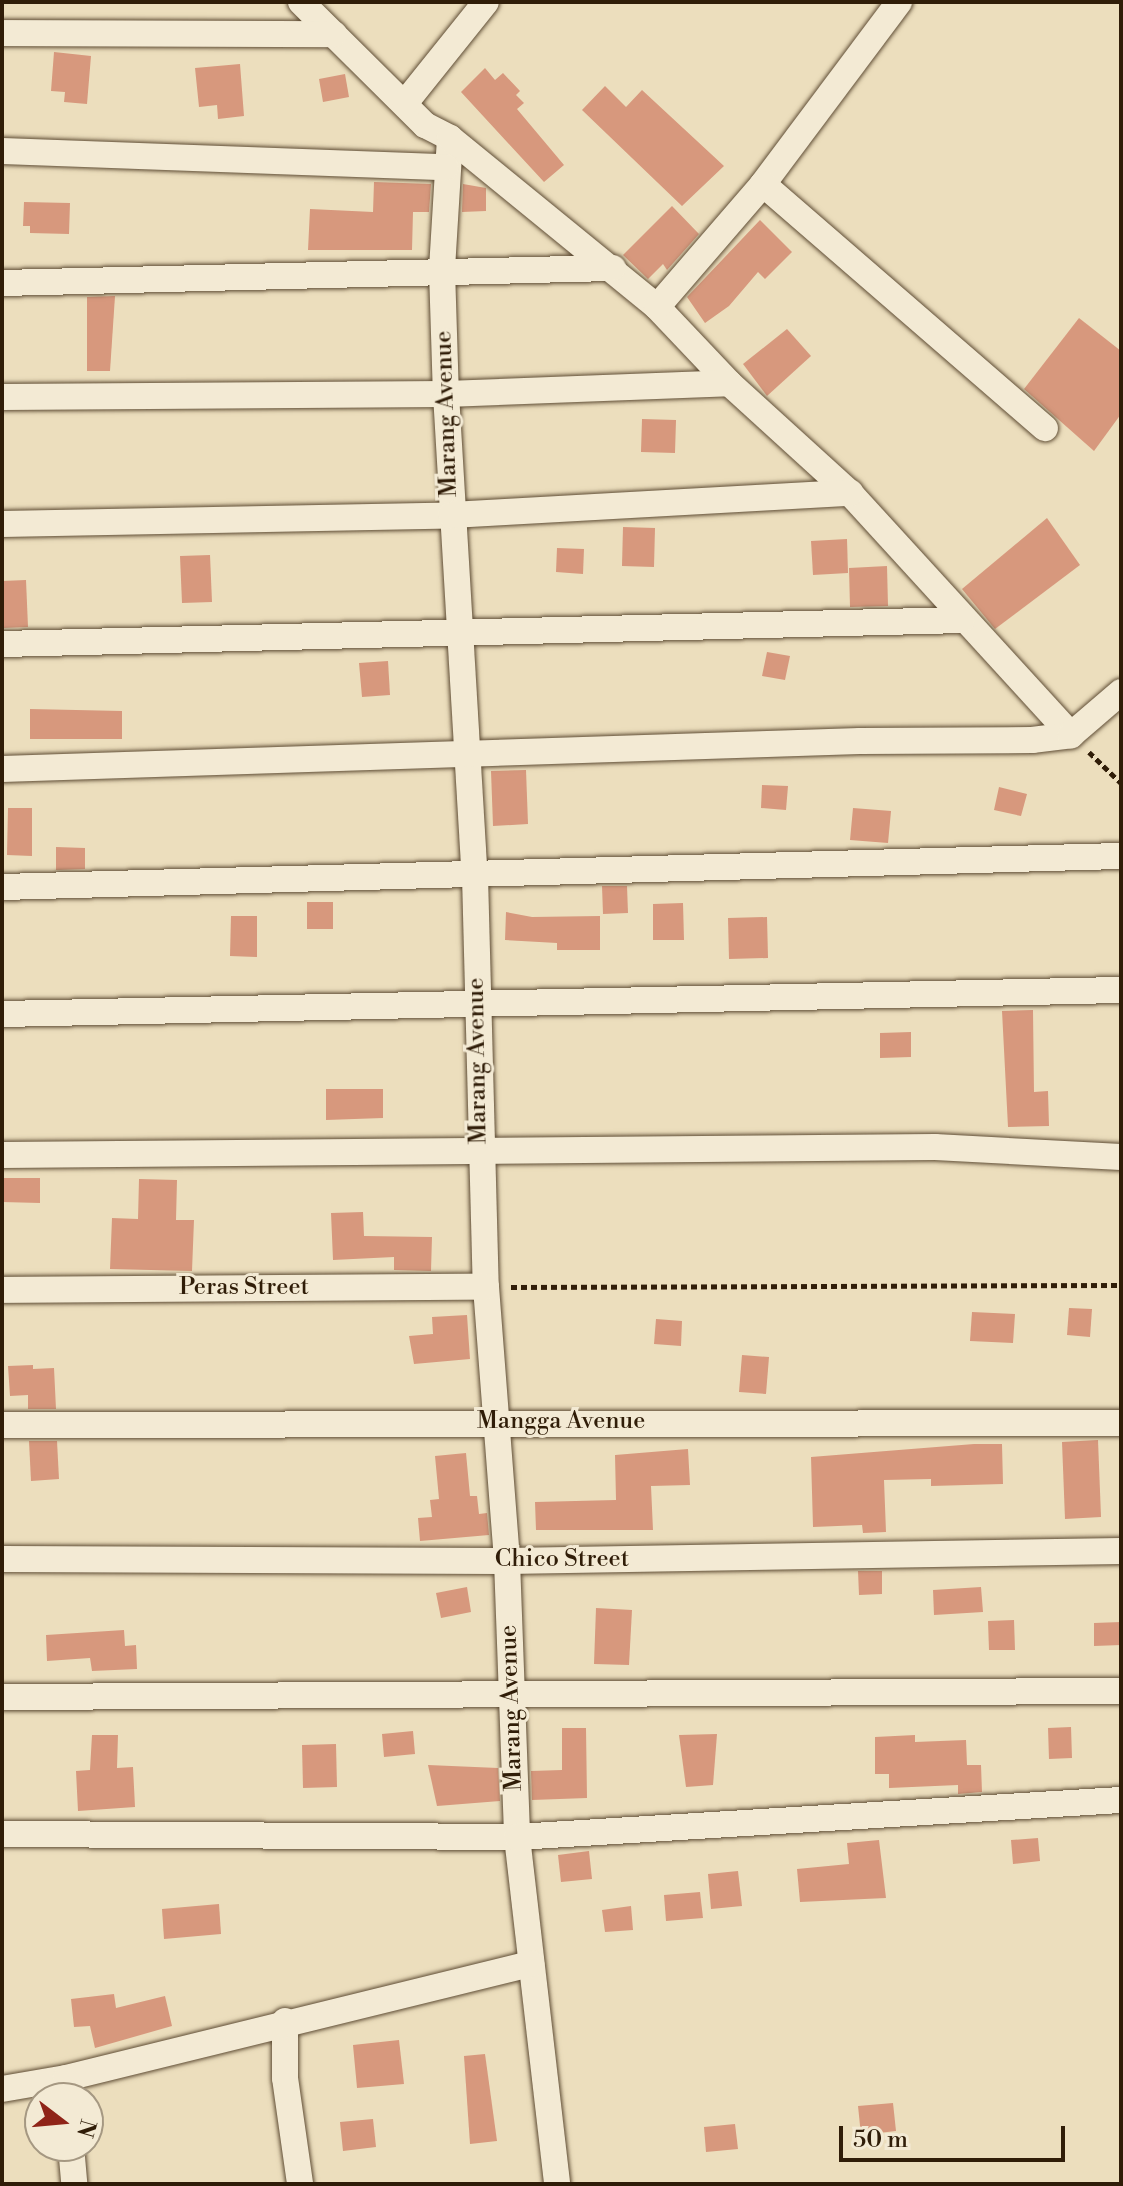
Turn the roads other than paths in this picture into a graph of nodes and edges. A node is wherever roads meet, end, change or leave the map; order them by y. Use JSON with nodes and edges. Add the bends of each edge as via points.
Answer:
{"nodes":[{"id":1,"x":301,"y":2,"type":"edge"},
{"id":2,"x":486,"y":2,"type":"edge"},
{"id":3,"x":899,"y":2,"type":"edge"},
{"id":4,"x":2,"y":33,"type":"edge"},
{"id":5,"x":334,"y":34,"type":"junction"},
{"id":6,"x":405,"y":103,"type":"junction"},
{"id":7,"x":450,"y":138,"type":"junction"},
{"id":8,"x":2,"y":151,"type":"edge"},
{"id":9,"x":446,"y":167,"type":"junction"},
{"id":10,"x":763,"y":184,"type":"junction"},
{"id":11,"x":613,"y":268,"type":"junction"},
{"id":12,"x":442,"y":270,"type":"junction"},
{"id":13,"x":2,"y":283,"type":"edge"},
{"id":14,"x":657,"y":307,"type":"junction"},
{"id":15,"x":729,"y":383,"type":"junction"},
{"id":16,"x":446,"y":394,"type":"junction"},
{"id":17,"x":2,"y":397,"type":"edge"},
{"id":18,"x":1045,"y":428,"type":"dead end"},
{"id":19,"x":850,"y":493,"type":"junction"},
{"id":20,"x":451,"y":515,"type":"junction"},
{"id":21,"x":2,"y":524,"type":"edge"},
{"id":22,"x":962,"y":620,"type":"junction"},
{"id":23,"x":458,"y":634,"type":"junction"},
{"id":24,"x":2,"y":644,"type":"edge"},
{"id":25,"x":1121,"y":692,"type":"edge"},
{"id":26,"x":1071,"y":735,"type":"junction"},
{"id":27,"x":467,"y":755,"type":"junction"},
{"id":28,"x":2,"y":769,"type":"edge"},
{"id":29,"x":1121,"y":856,"type":"edge"},
{"id":30,"x":475,"y":876,"type":"junction"},
{"id":31,"x":2,"y":887,"type":"edge"},
{"id":32,"x":1121,"y":990,"type":"edge"},
{"id":33,"x":477,"y":1002,"type":"junction"},
{"id":34,"x":2,"y":1014,"type":"edge"},
{"id":35,"x":479,"y":1149,"type":"junction"},
{"id":36,"x":2,"y":1155,"type":"edge"},
{"id":37,"x":1121,"y":1157,"type":"edge"},
{"id":38,"x":486,"y":1287,"type":"junction"},
{"id":39,"x":2,"y":1290,"type":"edge"},
{"id":40,"x":498,"y":1421,"type":"junction"},
{"id":41,"x":1121,"y":1423,"type":"edge"},
{"id":42,"x":2,"y":1425,"type":"edge"},
{"id":43,"x":1121,"y":1551,"type":"edge"},
{"id":44,"x":2,"y":1559,"type":"edge"},
{"id":45,"x":507,"y":1561,"type":"junction"},
{"id":46,"x":1121,"y":1691,"type":"edge"},
{"id":47,"x":514,"y":1696,"type":"junction"},
{"id":48,"x":2,"y":1697,"type":"edge"},
{"id":49,"x":1121,"y":1800,"type":"edge"},
{"id":50,"x":2,"y":1834,"type":"edge"},
{"id":51,"x":517,"y":1837,"type":"junction"},
{"id":52,"x":531,"y":1964,"type":"junction"},
{"id":53,"x":285,"y":2021,"type":"junction"},
{"id":54,"x":87,"y":2082,"type":"edge"},
{"id":55,"x":2,"y":2089,"type":"edge"},
{"id":56,"x":24,"y":2089,"type":"edge"},
{"id":57,"x":72,"y":2162,"type":"edge"},
{"id":58,"x":74,"y":2184,"type":"edge"},
{"id":59,"x":300,"y":2184,"type":"edge"},
{"id":60,"x":557,"y":2184,"type":"edge"}],
"edges":[{"from":1,"to":5,"type":"street"},
{"from":2,"to":6,"type":"street"},
{"from":3,"to":10,"type":"street"},
{"from":4,"to":5,"type":"street"},
{"from":5,"to":6,"type":"street"},
{"from":6,"to":7,"type":"street","via":[[425,125]]},
{"from":7,"to":9,"type":"street","name":"Marang Avenue"},
{"from":7,"to":11,"type":"street"},
{"from":8,"to":9,"type":"street"},
{"from":9,"to":12,"type":"street","name":"Marang Avenue"},
{"from":10,"to":14,"type":"street"},
{"from":10,"to":18,"type":"street"},
{"from":11,"to":12,"type":"street"},
{"from":11,"to":14,"type":"street"},
{"from":12,"to":13,"type":"street"},
{"from":12,"to":16,"type":"street","name":"Marang Avenue"},
{"from":14,"to":15,"type":"street"},
{"from":15,"to":16,"type":"street"},
{"from":15,"to":19,"type":"street"},
{"from":16,"to":17,"type":"street"},
{"from":16,"to":20,"type":"street","name":"Marang Avenue"},
{"from":19,"to":20,"type":"street"},
{"from":19,"to":22,"type":"street"},
{"from":20,"to":21,"type":"street"},
{"from":20,"to":23,"type":"street","name":"Marang Avenue"},
{"from":22,"to":23,"type":"street"},
{"from":22,"to":26,"type":"street"},
{"from":23,"to":24,"type":"street"},
{"from":23,"to":27,"type":"street","name":"Marang Avenue"},
{"from":25,"to":26,"type":"street"},
{"from":26,"to":27,"type":"street"},
{"from":27,"to":28,"type":"street"},
{"from":27,"to":30,"type":"street","name":"Marang Avenue"},
{"from":29,"to":30,"type":"street"},
{"from":30,"to":31,"type":"street"},
{"from":30,"to":33,"type":"street","name":"Marang Avenue"},
{"from":32,"to":33,"type":"street"},
{"from":33,"to":34,"type":"street"},
{"from":33,"to":35,"type":"street","name":"Marang Avenue"},
{"from":35,"to":36,"type":"street"},
{"from":35,"to":37,"type":"street","via":[[935,1147]]},
{"from":35,"to":38,"type":"street","name":"Marang Avenue"},
{"from":38,"to":39,"type":"street","name":"Peras Street"},
{"from":38,"to":40,"type":"street","name":"Marang Avenue"},
{"from":40,"to":41,"type":"street","name":"Mangga Avenue"},
{"from":40,"to":42,"type":"street","name":"Mangga Avenue"},
{"from":40,"to":45,"type":"street","name":"Marang Avenue"},
{"from":43,"to":45,"type":"street","name":"Chico Street"},
{"from":44,"to":45,"type":"street","name":"Chico Street"},
{"from":45,"to":47,"type":"street","name":"Marang Avenue"},
{"from":46,"to":47,"type":"street"},
{"from":47,"to":48,"type":"street"},
{"from":47,"to":51,"type":"street","name":"Marang Avenue"},
{"from":49,"to":51,"type":"street"},
{"from":50,"to":51,"type":"street"},
{"from":51,"to":52,"type":"street","name":"Marang Avenue"},
{"from":52,"to":53,"type":"street"},
{"from":52,"to":60,"type":"street","name":"Marang Avenue"},
{"from":53,"to":54,"type":"street"},
{"from":53,"to":59,"type":"street","via":[[285,2078]]},
{"from":55,"to":56,"type":"street"},
{"from":57,"to":58,"type":"street"}]}
